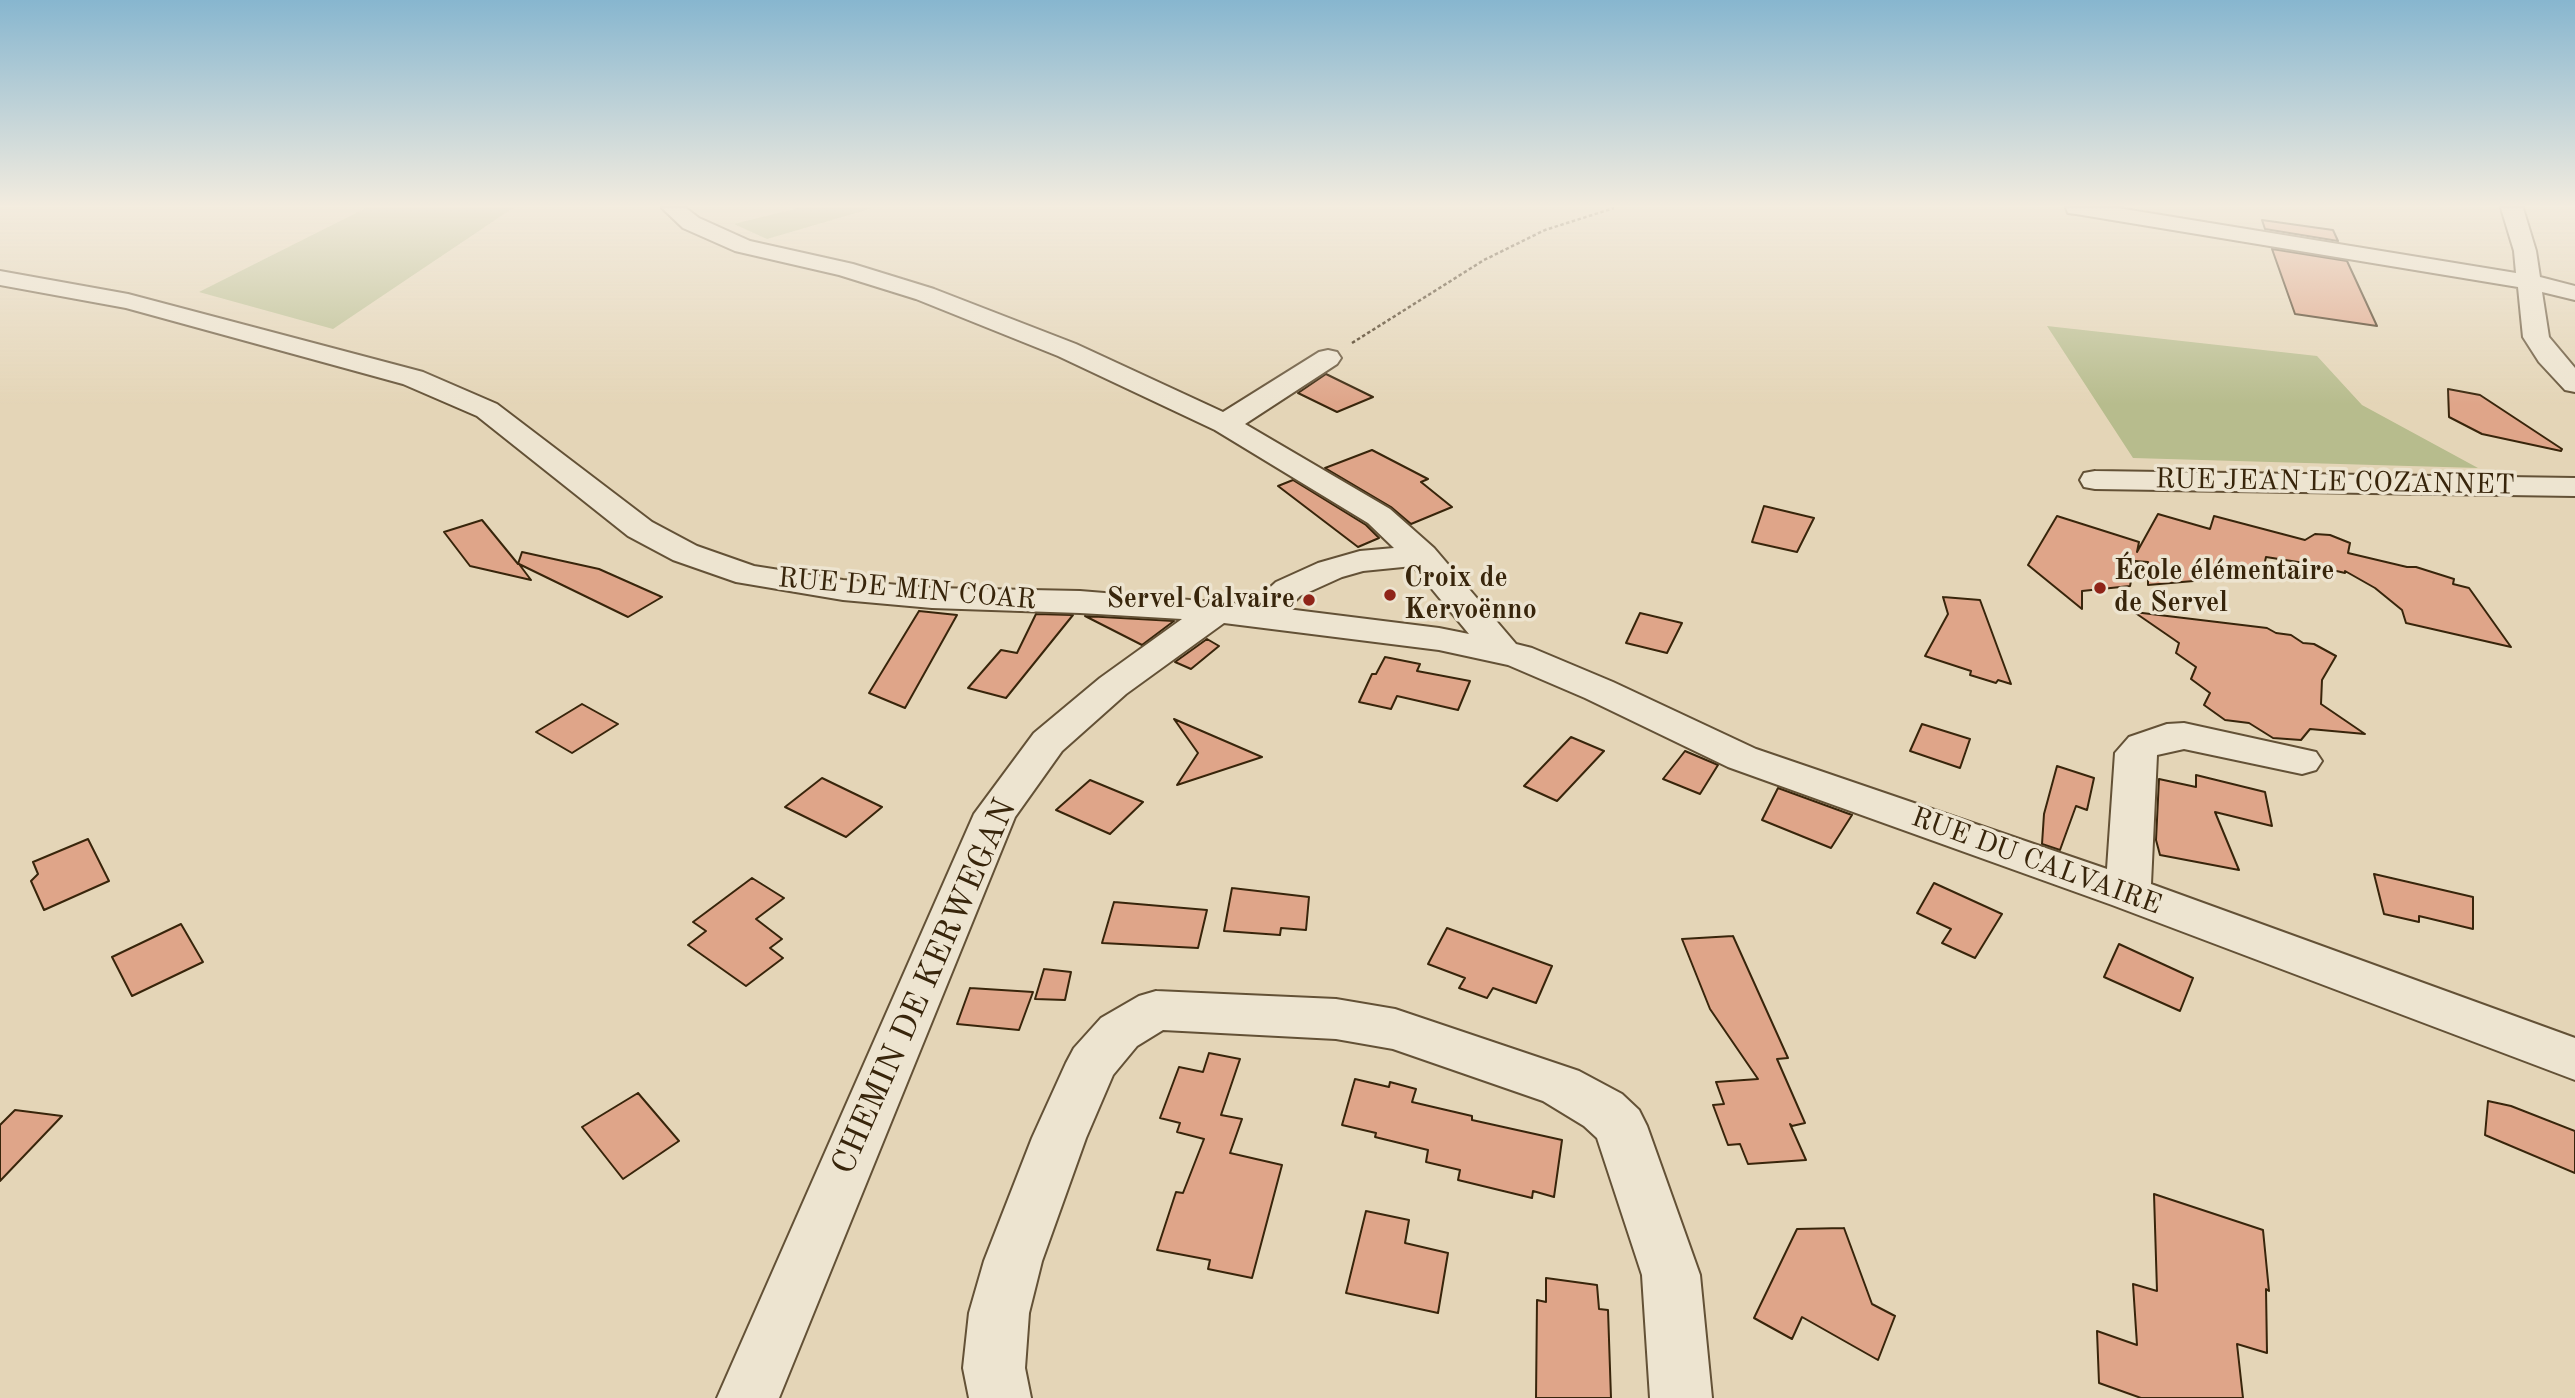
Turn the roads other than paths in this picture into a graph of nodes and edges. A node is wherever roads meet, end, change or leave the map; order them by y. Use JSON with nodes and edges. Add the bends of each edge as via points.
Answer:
{"nodes":[{"id":1,"x":859,"y":273,"type":"edge"},
{"id":2,"x":2475,"y":273,"type":"edge"},
{"id":3,"x":2528,"y":273,"type":"edge"},
{"id":4,"x":3,"y":281,"type":"edge"},
{"id":5,"x":2529,"y":282,"type":"junction"},
{"id":6,"x":2575,"y":293,"type":"edge"},
{"id":7,"x":1328,"y":358,"type":"road end"},
{"id":8,"x":2575,"y":384,"type":"edge"},
{"id":9,"x":1225,"y":424,"type":"junction"},
{"id":10,"x":2095,"y":480,"type":"dead end"},
{"id":11,"x":2575,"y":486,"type":"edge"},
{"id":12,"x":1422,"y":555,"type":"junction"},
{"id":13,"x":1238,"y":614,"type":"junction"},
{"id":14,"x":1503,"y":652,"type":"junction"},
{"id":15,"x":2302,"y":761,"type":"dead end"},
{"id":16,"x":2128,"y":894,"type":"junction"},
{"id":17,"x":2575,"y":1059,"type":"edge"},
{"id":18,"x":748,"y":1398,"type":"edge"},
{"id":19,"x":1000,"y":1398,"type":"edge"},
{"id":20,"x":1681,"y":1398,"type":"edge"}],
"edges":[{"from":1,"to":9,"type":"street","via":[[1067,350]]},
{"from":2,"to":5,"type":"street"},
{"from":3,"to":5,"type":"street"},
{"from":4,"to":13,"type":"street","name":"RUE DE MIN COAR","via":[[128,301],[413,378],[487,410],[640,529],[685,553],[748,575],[932,598]]},
{"from":5,"to":6,"type":"street"},
{"from":5,"to":8,"type":"street","via":[[2536,337]]},
{"from":7,"to":9,"type":"street"},
{"from":9,"to":12,"type":"street","via":[[1379,516]]},
{"from":10,"to":11,"type":"street","name":"RUE JEAN LE COZANNET"},
{"from":12,"to":13,"type":"street","name":"CHEMIN DE KERWEGAN","via":[[1360,561],[1330,570]]},
{"from":12,"to":14,"type":"street"},
{"from":13,"to":14,"type":"street","name":"RUE DE MIN COAR","via":[[1439,639]]},
{"from":13,"to":18,"type":"street","name":"CHEMIN DE KERWEGAN","via":[[1113,686],[1048,741],[995,814]]},
{"from":14,"to":16,"type":"street","name":"RUE DU CALVAIRE","via":[[1539,663],[1742,758]]},
{"from":15,"to":16,"type":"street","via":[[2183,736],[2143,746],[2135,754]]},
{"from":16,"to":17,"type":"street","name":"RUE DU CALVAIRE"},
{"from":19,"to":20,"type":"street","via":[[994,1368],[999,1313],[1013,1261],[1059,1138],[1092,1063],[1119,1032],[1156,1010],[1336,1019],[1385,1027],[1561,1086],[1603,1110],[1620,1126],[1671,1275]]}]}
